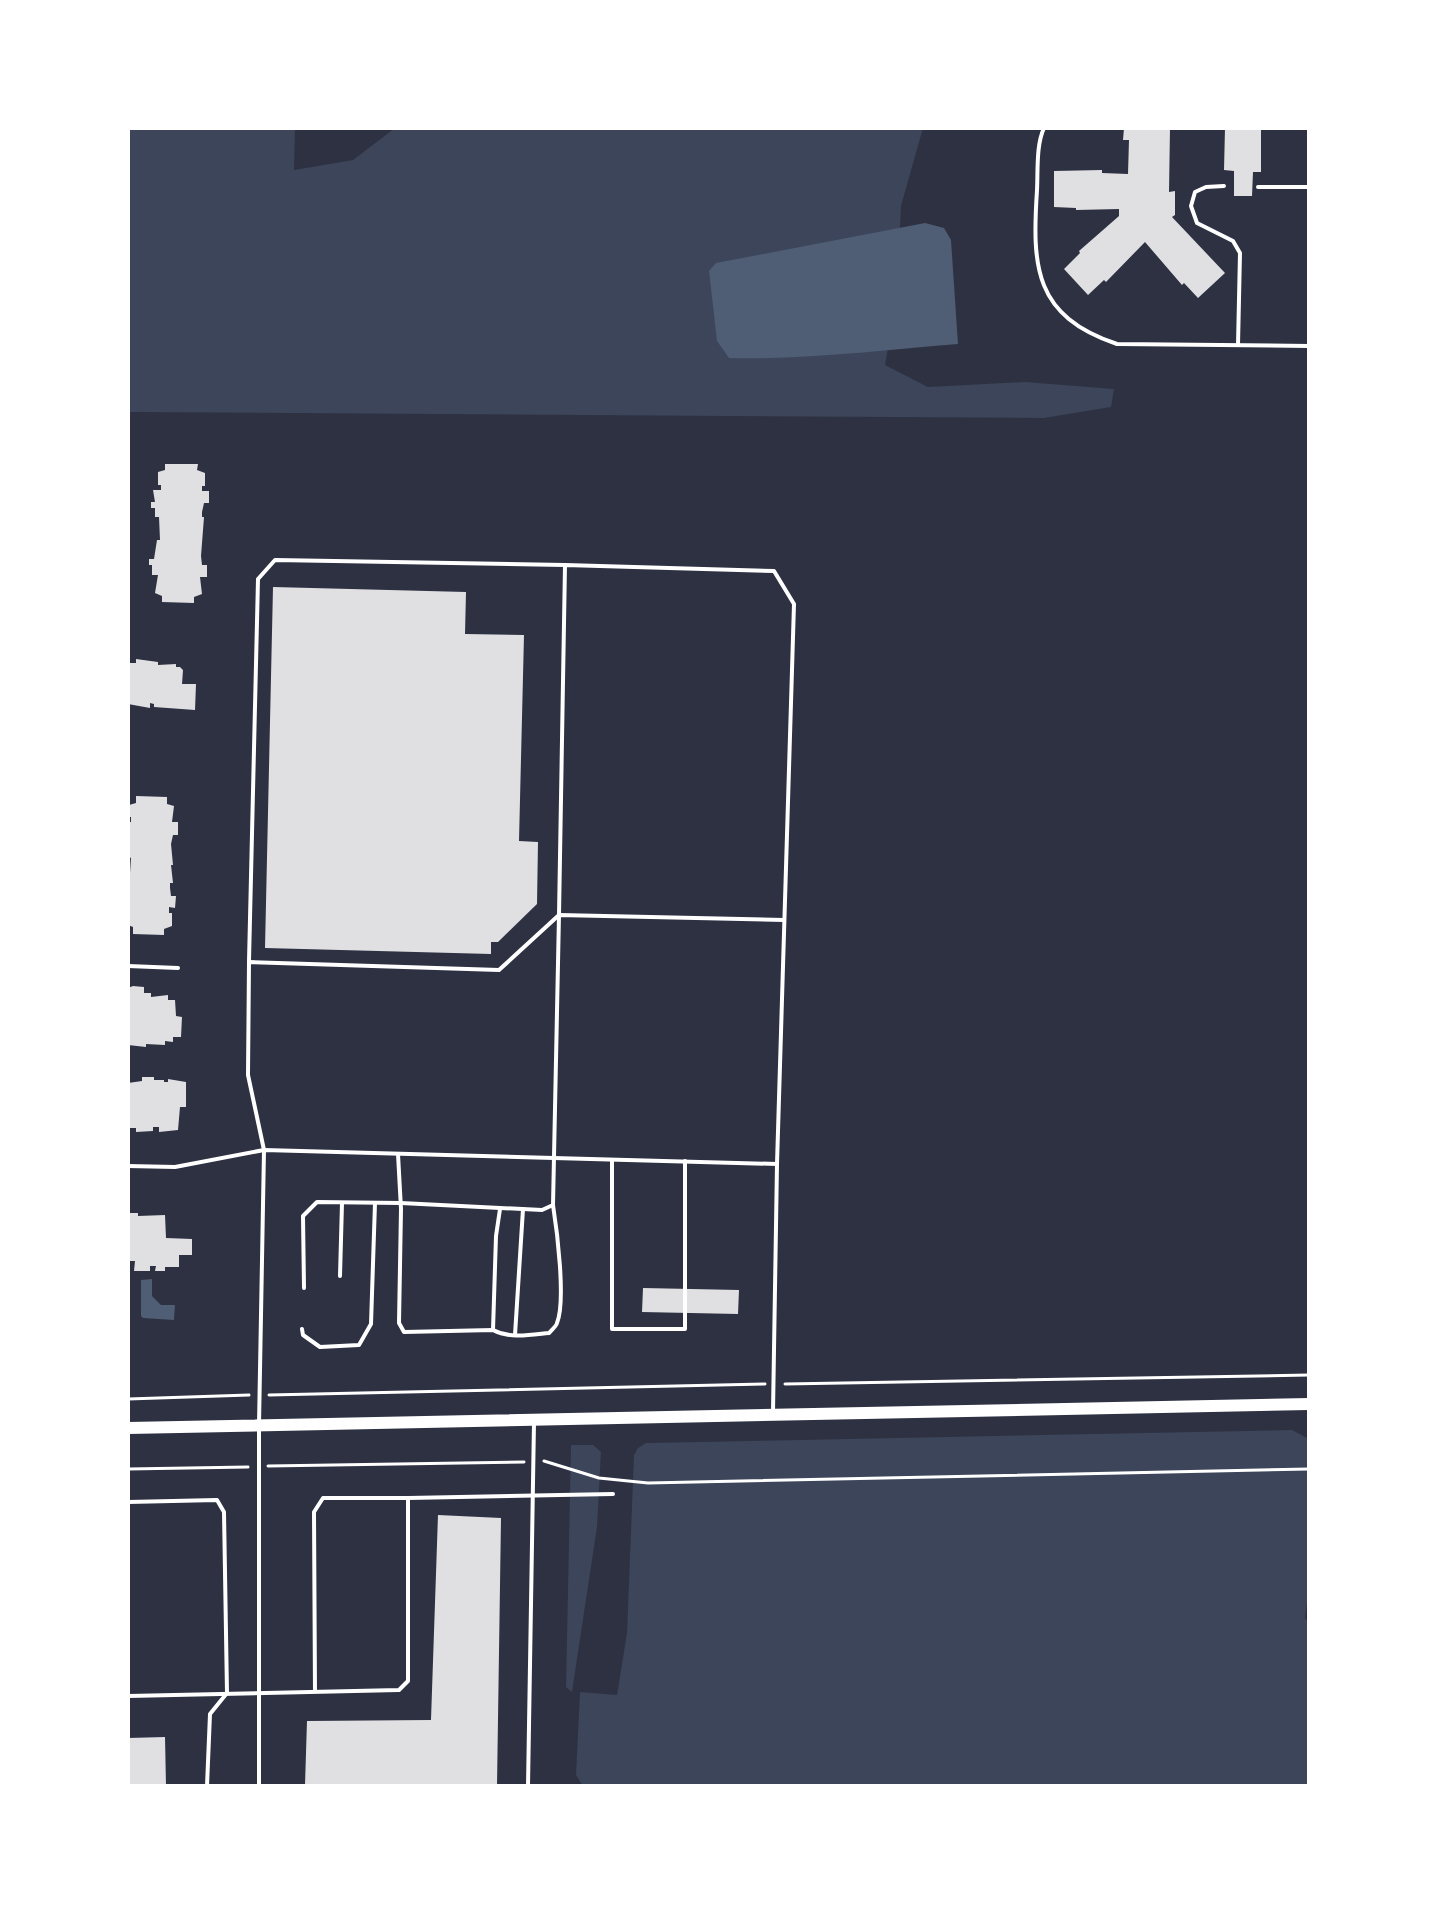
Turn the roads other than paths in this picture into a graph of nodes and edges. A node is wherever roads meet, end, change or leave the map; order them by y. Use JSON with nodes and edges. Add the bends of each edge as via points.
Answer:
{"nodes":[{"id":1,"x":1044,"y":128,"type":"edge"},
{"id":2,"x":1224,"y":186,"type":"dead end"},
{"id":3,"x":1258,"y":187,"type":"dead end"},
{"id":4,"x":1309,"y":187,"type":"edge"},
{"id":5,"x":1238,"y":345,"type":"junction"},
{"id":6,"x":1309,"y":346,"type":"edge"},
{"id":7,"x":565,"y":565,"type":"junction"},
{"id":8,"x":559,"y":915,"type":"junction"},
{"id":9,"x":784,"y":920,"type":"junction"},
{"id":10,"x":249,"y":962,"type":"junction"},
{"id":11,"x":128,"y":966,"type":"edge"},
{"id":12,"x":178,"y":968,"type":"dead end"},
{"id":13,"x":264,"y":1150,"type":"junction"},
{"id":14,"x":398,"y":1154,"type":"junction"},
{"id":15,"x":554,"y":1158,"type":"junction"},
{"id":16,"x":612,"y":1159,"type":"junction"},
{"id":17,"x":685,"y":1161,"type":"junction"},
{"id":18,"x":777,"y":1164,"type":"junction"},
{"id":19,"x":128,"y":1166,"type":"edge"},
{"id":20,"x":342,"y":1203,"type":"junction"},
{"id":21,"x":375,"y":1203,"type":"junction"},
{"id":22,"x":401,"y":1203,"type":"junction"},
{"id":23,"x":553,"y":1205,"type":"junction"},
{"id":24,"x":500,"y":1208,"type":"junction"},
{"id":25,"x":523,"y":1209,"type":"junction"},
{"id":26,"x":340,"y":1276,"type":"dead end"},
{"id":27,"x":304,"y":1288,"type":"dead end"},
{"id":28,"x":302,"y":1329,"type":"dead end"},
{"id":29,"x":493,"y":1330,"type":"junction"},
{"id":30,"x":515,"y":1336,"type":"junction"},
{"id":31,"x":1309,"y":1404,"type":"edge"},
{"id":32,"x":773,"y":1414,"type":"junction"},
{"id":33,"x":534,"y":1419,"type":"junction"},
{"id":34,"x":259,"y":1425,"type":"junction"},
{"id":35,"x":128,"y":1428,"type":"edge"},
{"id":36,"x":613,"y":1494,"type":"dead end"},
{"id":37,"x":534,"y":1495,"type":"junction"},
{"id":38,"x":408,"y":1498,"type":"junction"},
{"id":39,"x":128,"y":1502,"type":"edge"},
{"id":40,"x":261,"y":1692,"type":"junction"},
{"id":41,"x":315,"y":1692,"type":"junction"},
{"id":42,"x":227,"y":1693,"type":"junction"},
{"id":43,"x":128,"y":1696,"type":"edge"},
{"id":44,"x":207,"y":1786,"type":"edge"},
{"id":45,"x":259,"y":1786,"type":"edge"},
{"id":46,"x":528,"y":1786,"type":"edge"}],
"edges":[{"from":1,"to":5,"type":"lane","via":[[1036,249],[1039,279],[1049,298],[1091,335],[1117,344]]},
{"from":2,"to":5,"type":"lane","via":[[1195,192],[1191,206],[1197,223],[1233,241],[1240,253]]},
{"from":3,"to":4,"type":"lane"},
{"from":5,"to":6,"type":"lane"},
{"from":7,"to":8,"type":"lane"},
{"from":7,"to":9,"type":"lane","via":[[774,571],[794,604]]},
{"from":7,"to":10,"type":"lane","via":[[275,560],[258,579]]},
{"from":8,"to":9,"type":"lane"},
{"from":8,"to":10,"type":"lane","via":[[499,970]]},
{"from":8,"to":15,"type":"lane"},
{"from":9,"to":18,"type":"lane"},
{"from":10,"to":13,"type":"lane","via":[[248,1075]]},
{"from":11,"to":12,"type":"lane"},
{"from":13,"to":14,"type":"lane"},
{"from":13,"to":19,"type":"lane","via":[[175,1167]]},
{"from":13,"to":34,"type":"lane"},
{"from":14,"to":15,"type":"lane"},
{"from":14,"to":22,"type":"lane"},
{"from":15,"to":16,"type":"lane"},
{"from":15,"to":23,"type":"lane"},
{"from":16,"to":17,"type":"lane"},
{"from":16,"to":17,"type":"lane","via":[[612,1329],[685,1329]]},
{"from":17,"to":18,"type":"lane"},
{"from":18,"to":32,"type":"lane"},
{"from":20,"to":21,"type":"lane"},
{"from":20,"to":26,"type":"lane"},
{"from":20,"to":27,"type":"lane","via":[[317,1202],[303,1216]]},
{"from":21,"to":22,"type":"lane"},
{"from":21,"to":28,"type":"lane","via":[[371,1324],[359,1345],[320,1347]]},
{"from":22,"to":24,"type":"lane"},
{"from":22,"to":29,"type":"lane","via":[[399,1323],[404,1332]]},
{"from":23,"to":25,"type":"lane"},
{"from":23,"to":30,"type":"lane","via":[[559,1243],[557,1324],[549,1333]]},
{"from":24,"to":25,"type":"lane"},
{"from":24,"to":29,"type":"lane"},
{"from":25,"to":30,"type":"lane"},
{"from":29,"to":30,"type":"lane"},
{"from":31,"to":32,"type":"main road"},
{"from":32,"to":33,"type":"main road"},
{"from":33,"to":34,"type":"main road"},
{"from":33,"to":37,"type":"lane"},
{"from":34,"to":35,"type":"main road"},
{"from":34,"to":40,"type":"lane"},
{"from":36,"to":37,"type":"lane"},
{"from":37,"to":38,"type":"lane"},
{"from":37,"to":46,"type":"lane"},
{"from":38,"to":41,"type":"lane","via":[[408,1681],[399,1690]]},
{"from":38,"to":41,"type":"lane","via":[[323,1498],[314,1512]]},
{"from":39,"to":42,"type":"lane","via":[[217,1500],[224,1512]]},
{"from":40,"to":41,"type":"lane"},
{"from":40,"to":42,"type":"lane"},
{"from":40,"to":45,"type":"lane"},
{"from":42,"to":43,"type":"lane"},
{"from":42,"to":44,"type":"lane","via":[[210,1714]]}]}
